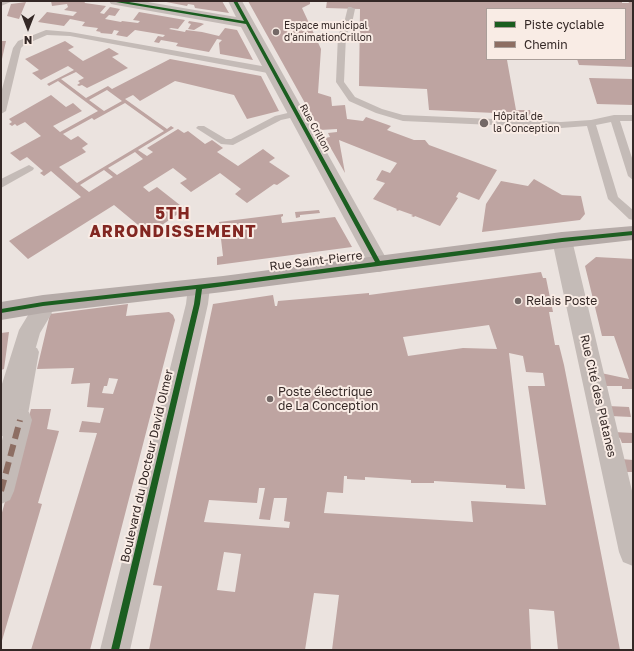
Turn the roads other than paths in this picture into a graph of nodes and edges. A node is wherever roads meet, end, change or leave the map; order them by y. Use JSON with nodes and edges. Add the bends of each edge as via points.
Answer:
{"nodes":[{"id":1,"x":9,"y":1,"type":"edge"},
{"id":2,"x":116,"y":1,"type":"edge"},
{"id":3,"x":235,"y":1,"type":"edge"},
{"id":4,"x":1,"y":4,"type":"edge"},
{"id":5,"x":351,"y":8,"type":"dead end"},
{"id":6,"x":247,"y":23,"type":"junction"},
{"id":7,"x":273,"y":71,"type":"junction"},
{"id":8,"x":1,"y":111,"type":"edge"},
{"id":9,"x":296,"y":114,"type":"junction"},
{"id":10,"x":614,"y":118,"type":"junction"},
{"id":11,"x":633,"y":118,"type":"edge"},
{"id":12,"x":590,"y":123,"type":"junction"},
{"id":13,"x":201,"y":128,"type":"dead end"},
{"id":14,"x":29,"y":168,"type":"dead end"},
{"id":15,"x":633,"y":176,"type":"edge"},
{"id":16,"x":1,"y":184,"type":"edge"},
{"id":17,"x":633,"y":216,"type":"edge"},
{"id":18,"x":633,"y":233,"type":"edge"},
{"id":19,"x":562,"y":240,"type":"junction"},
{"id":20,"x":379,"y":264,"type":"junction"},
{"id":21,"x":198,"y":287,"type":"junction"},
{"id":22,"x":42,"y":309,"type":"junction"},
{"id":23,"x":1,"y":311,"type":"edge"},
{"id":24,"x":10,"y":423,"type":"edge"},
{"id":25,"x":1,"y":491,"type":"edge"},
{"id":26,"x":633,"y":552,"type":"edge"},
{"id":27,"x":115,"y":650,"type":"edge"}],
"edges":[{"from":1,"to":4,"type":"lane"},
{"from":2,"to":6,"type":"street"},
{"from":3,"to":6,"type":"street","name":"Rue Crillon"},
{"from":5,"to":12,"type":"lane","via":[[342,35],[340,82],[352,99],[403,118],[561,125]]},
{"from":6,"to":7,"type":"street","name":"Rue Crillon"},
{"from":7,"to":8,"type":"lane","via":[[70,34],[46,32],[21,43],[17,48]]},
{"from":7,"to":9,"type":"street","name":"Rue Crillon"},
{"from":9,"to":13,"type":"lane","via":[[278,118],[233,142],[224,142]]},
{"from":9,"to":20,"type":"street","name":"Rue Crillon"},
{"from":10,"to":11,"type":"lane"},
{"from":10,"to":12,"type":"lane"},
{"from":10,"to":15,"type":"lane"},
{"from":12,"to":17,"type":"lane","via":[[613,199]]},
{"from":14,"to":16,"type":"lane"},
{"from":18,"to":19,"type":"street","name":"Rue Saint-Pierre"},
{"from":19,"to":20,"type":"street","name":"Rue Saint-Pierre"},
{"from":19,"to":26,"type":"street","name":"Rue Cité des Platanes"},
{"from":20,"to":21,"type":"street","name":"Rue Saint-Pierre"},
{"from":21,"to":22,"type":"street","name":"Rue Saint-Pierre"},
{"from":21,"to":27,"type":"street","name":"Boulevard du Docteur David Olmer"},
{"from":22,"to":23,"type":"street","name":"Rue Saint-Pierre"},
{"from":22,"to":24,"type":"street","via":[[30,330]]},
{"from":24,"to":25,"type":"street"}]}
